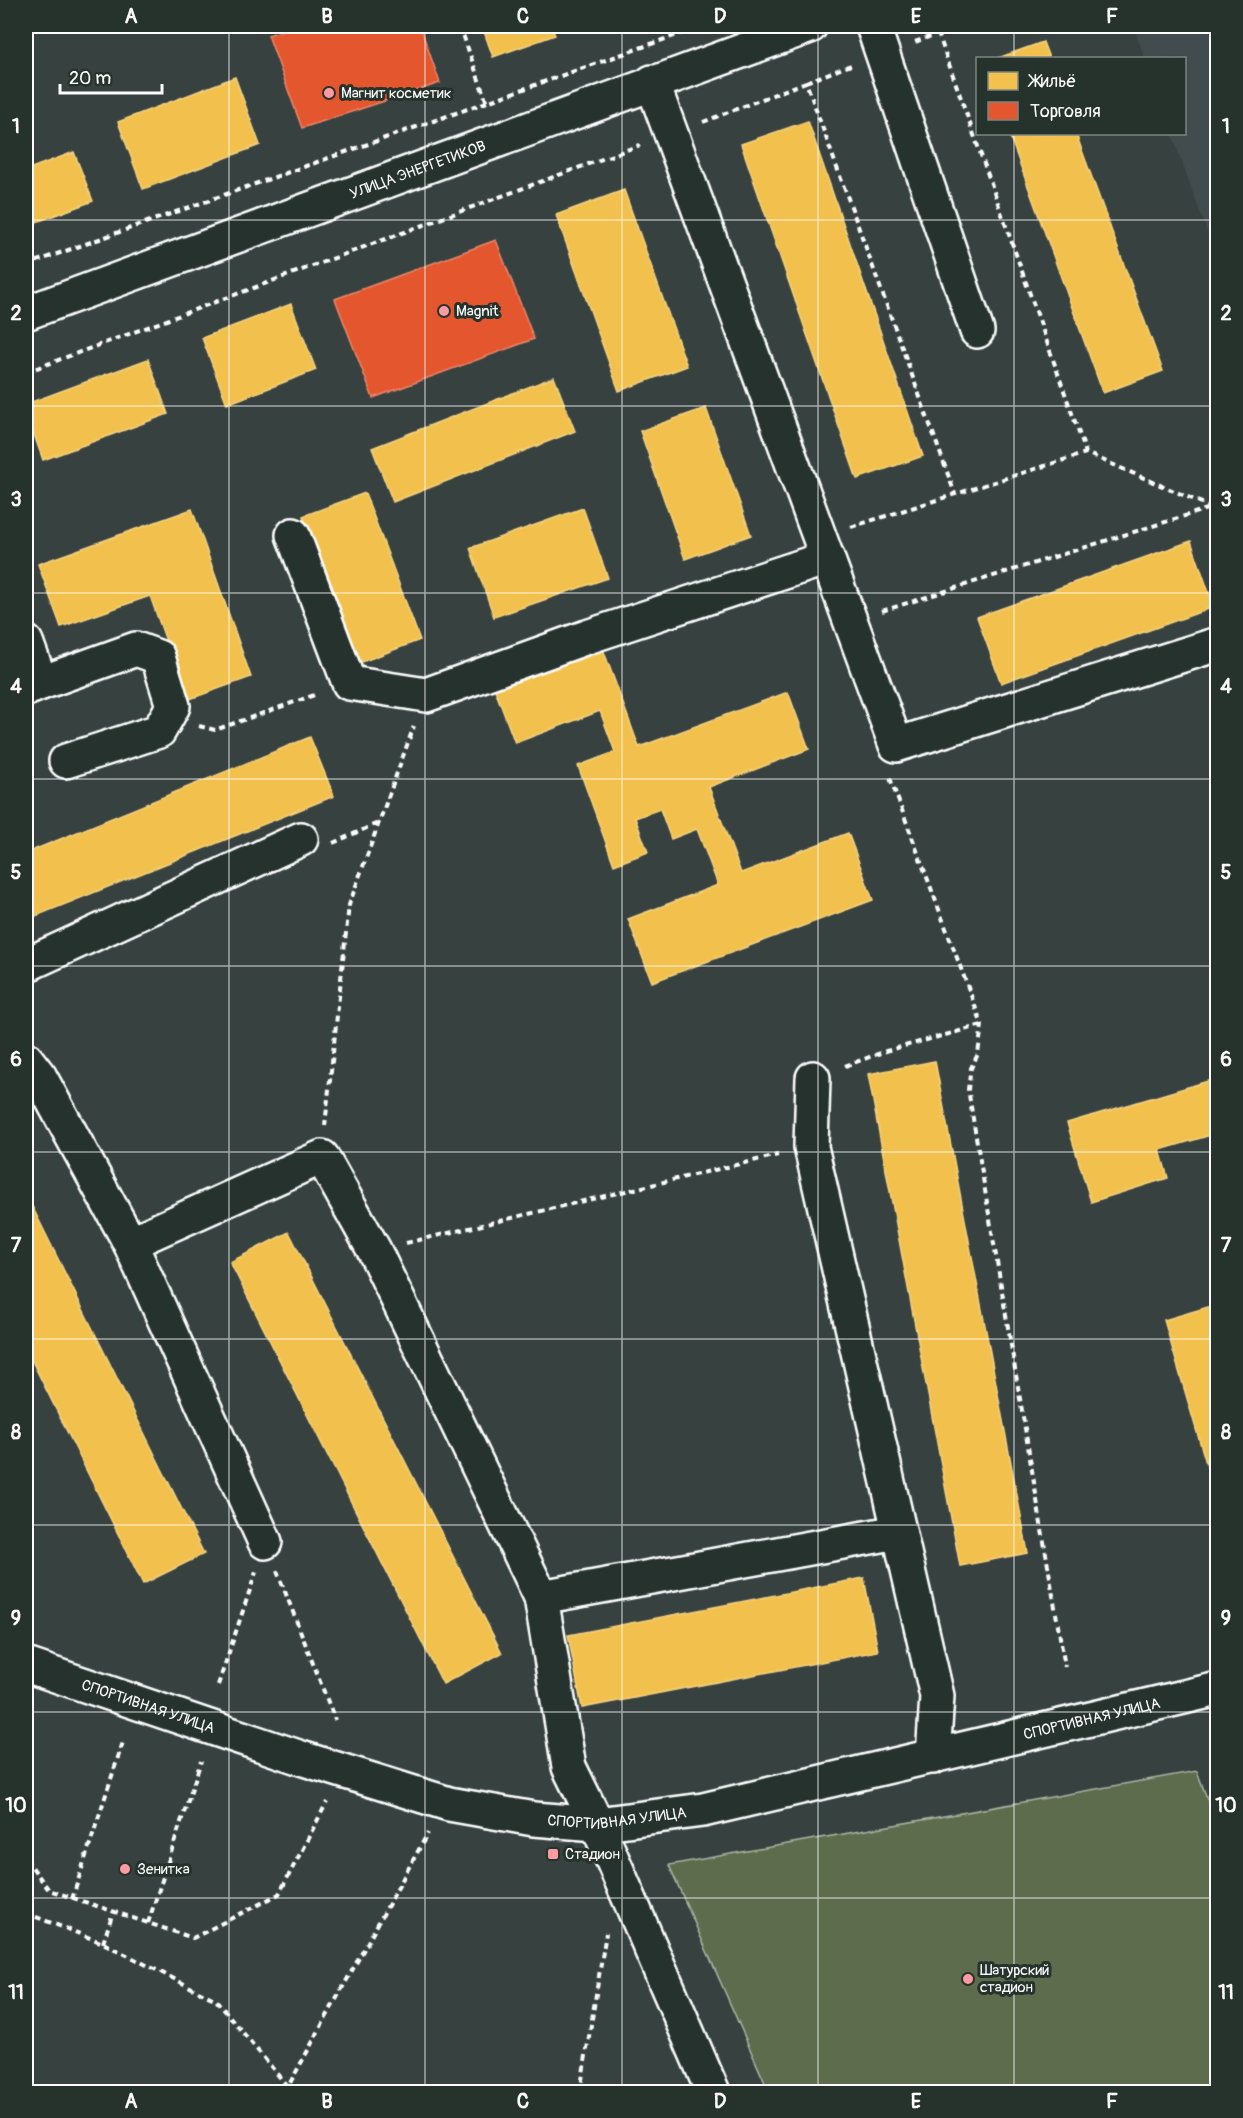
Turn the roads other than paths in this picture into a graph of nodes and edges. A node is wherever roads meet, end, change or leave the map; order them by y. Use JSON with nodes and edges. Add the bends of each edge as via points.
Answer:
{"nodes":[{"id":1,"x":810,"y":26,"type":"edge"},
{"id":2,"x":873,"y":26,"type":"edge"},
{"id":3,"x":652,"y":82,"type":"junction"},
{"id":4,"x":26,"y":313,"type":"edge"},
{"id":5,"x":977,"y":331,"type":"dead end"},
{"id":6,"x":293,"y":535,"type":"dead end"},
{"id":7,"x":823,"y":548,"type":"junction"},
{"id":8,"x":26,"y":642,"type":"edge"},
{"id":9,"x":1218,"y":644,"type":"edge"},
{"id":10,"x":33,"y":686,"type":"edge"},
{"id":11,"x":66,"y":761,"type":"dead end"},
{"id":12,"x":301,"y":839,"type":"road end"},
{"id":13,"x":26,"y":965,"type":"edge"},
{"id":14,"x":26,"y":1059,"type":"edge"},
{"id":15,"x":813,"y":1078,"type":"road end"},
{"id":16,"x":130,"y":1243,"type":"junction"},
{"id":17,"x":898,"y":1532,"type":"junction"},
{"id":18,"x":265,"y":1542,"type":"road end"},
{"id":19,"x":541,"y":1597,"type":"junction"},
{"id":20,"x":26,"y":1665,"type":"edge"},
{"id":21,"x":1218,"y":1689,"type":"edge"},
{"id":22,"x":933,"y":1757,"type":"junction"},
{"id":23,"x":597,"y":1824,"type":"junction"},
{"id":24,"x":713,"y":2092,"type":"edge"}],
"edges":[{"from":1,"to":3,"type":"street","name":"УЛИЦА ЭНЕРГЕТИКОВ"},
{"from":2,"to":5,"type":"street"},
{"from":3,"to":4,"type":"street","name":"УЛИЦА ЭНЕРГЕТИКОВ"},
{"from":3,"to":7,"type":"street"},
{"from":6,"to":7,"type":"street","via":[[349,683],[426,695]]},
{"from":7,"to":9,"type":"street","via":[[896,745]]},
{"from":8,"to":10,"type":"street"},
{"from":10,"to":11,"type":"street","via":[[136,649],[158,657],[173,706],[159,731]]},
{"from":12,"to":13,"type":"street"},
{"from":14,"to":16,"type":"street","via":[[40,1077]]},
{"from":15,"to":17,"type":"street","via":[[811,1147]]},
{"from":16,"to":18,"type":"street"},
{"from":16,"to":19,"type":"street","via":[[321,1157],[374,1251]]},
{"from":17,"to":19,"type":"street"},
{"from":17,"to":22,"type":"street","via":[[937,1696]]},
{"from":19,"to":23,"type":"street","via":[[569,1767]]},
{"from":20,"to":23,"type":"street","name":"СПОРТИВНАЯ УЛИЦА","via":[[449,1804],[534,1819]]},
{"from":21,"to":22,"type":"street","name":"СПОРТИВНАЯ УЛИЦА"},
{"from":22,"to":23,"type":"street","name":"СПОРТИВНАЯ УЛИЦА","via":[[703,1810]]},
{"from":23,"to":24,"type":"street"}]}
